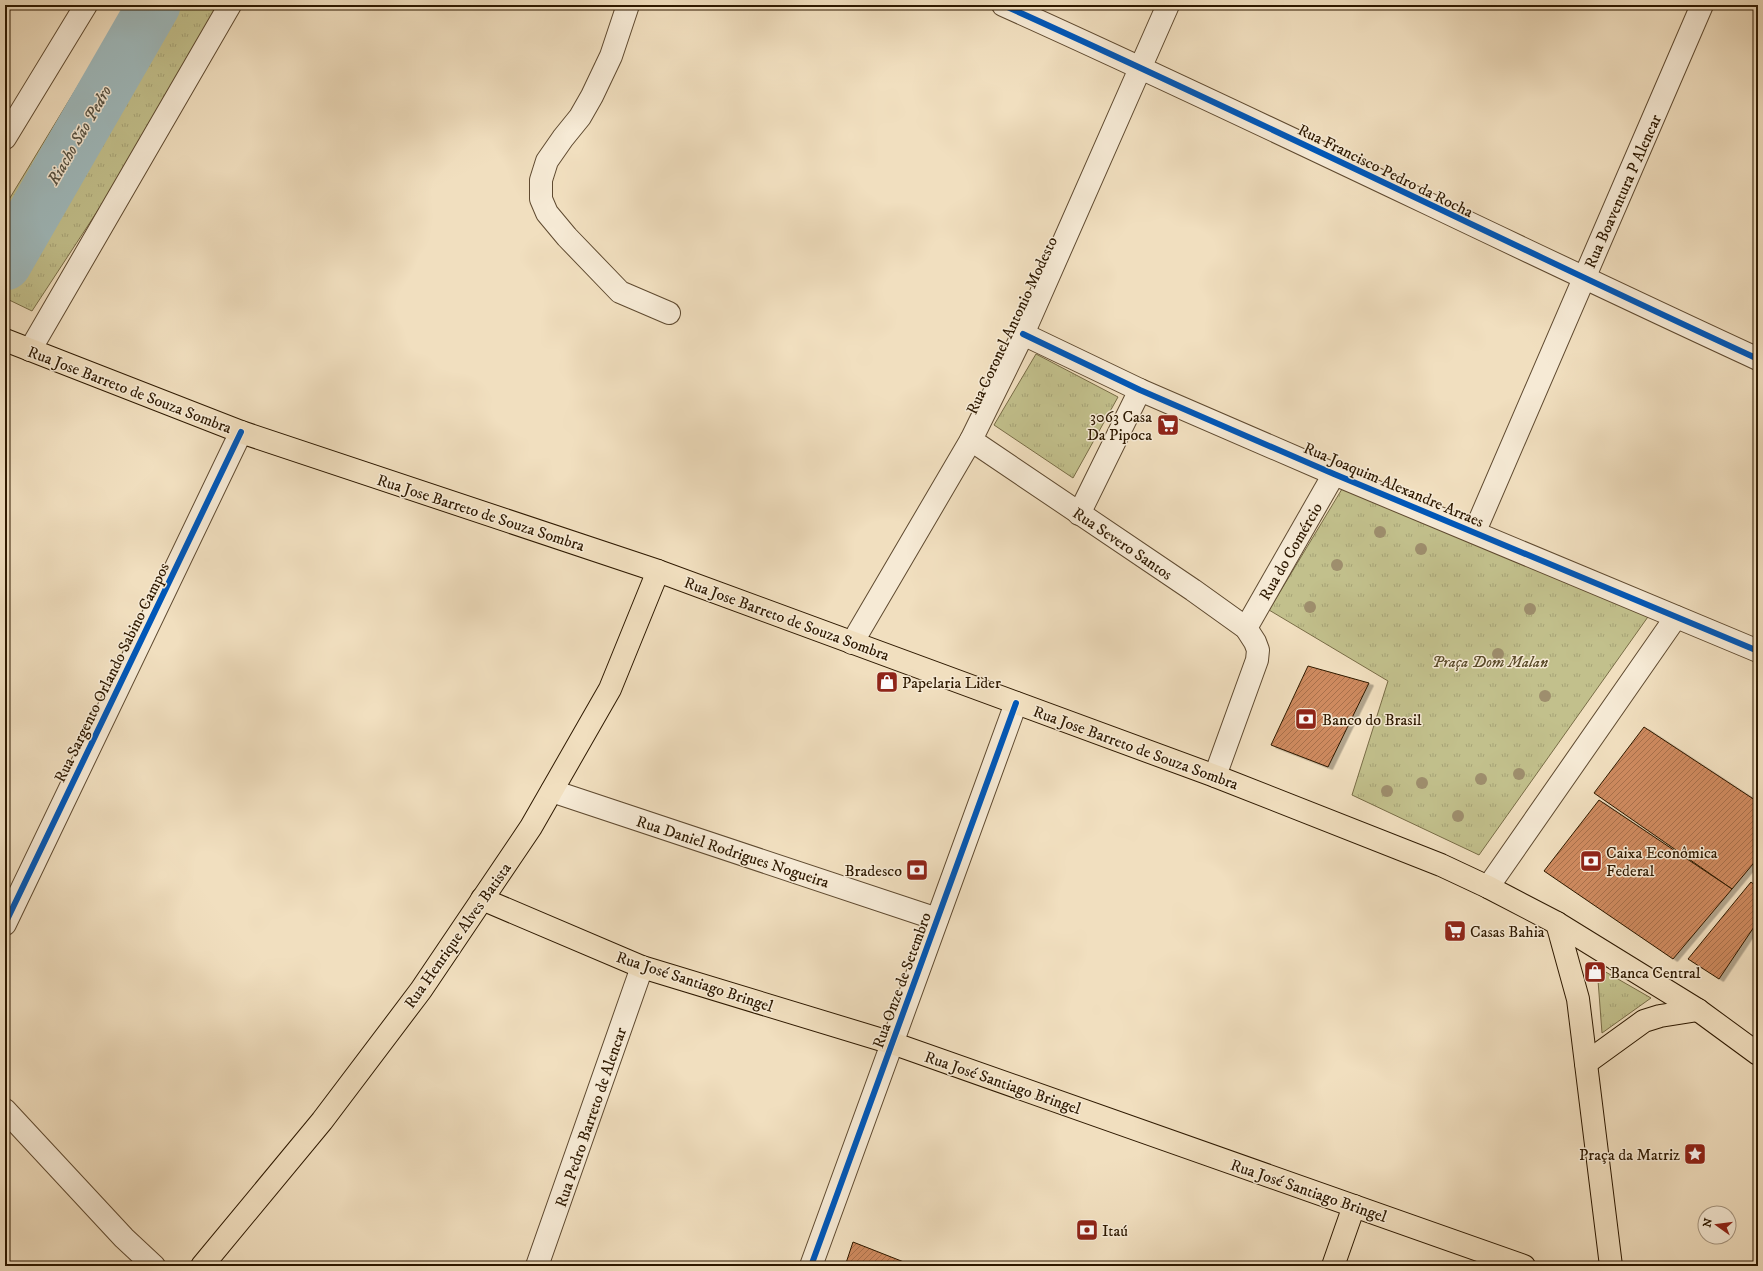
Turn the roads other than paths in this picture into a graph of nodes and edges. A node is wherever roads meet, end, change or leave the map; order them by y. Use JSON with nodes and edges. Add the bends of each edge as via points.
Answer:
{"nodes":[{"id":1,"x":86,"y":5,"type":"edge"},
{"id":2,"x":230,"y":5,"type":"edge"},
{"id":3,"x":628,"y":5,"type":"edge"},
{"id":4,"x":1003,"y":5,"type":"edge"},
{"id":5,"x":1168,"y":5,"type":"edge"},
{"id":6,"x":1702,"y":5,"type":"edge"},
{"id":7,"x":1142,"y":67,"type":"junction"},
{"id":8,"x":5,"y":138,"type":"edge"},
{"id":9,"x":1583,"y":279,"type":"junction"},
{"id":10,"x":669,"y":314,"type":"dead end"},
{"id":11,"x":1023,"y":334,"type":"junction"},
{"id":12,"x":5,"y":340,"type":"edge"},
{"id":13,"x":30,"y":350,"type":"junction"},
{"id":14,"x":1758,"y":359,"type":"edge"},
{"id":15,"x":1140,"y":390,"type":"junction"},
{"id":16,"x":241,"y":432,"type":"junction"},
{"id":17,"x":971,"y":440,"type":"junction"},
{"id":18,"x":1334,"y":474,"type":"junction"},
{"id":19,"x":1079,"y":514,"type":"junction"},
{"id":20,"x":1475,"y":532,"type":"junction"},
{"id":21,"x":658,"y":571,"type":"junction"},
{"id":22,"x":1676,"y":617,"type":"junction"},
{"id":23,"x":1246,"y":628,"type":"junction"},
{"id":24,"x":852,"y":643,"type":"junction"},
{"id":25,"x":1758,"y":651,"type":"edge"},
{"id":26,"x":1016,"y":703,"type":"junction"},
{"id":27,"x":1215,"y":776,"type":"junction"},
{"id":28,"x":552,"y":791,"type":"junction"},
{"id":29,"x":1488,"y":887,"type":"junction"},
{"id":30,"x":482,"y":899,"type":"junction"},
{"id":31,"x":937,"y":919,"type":"junction"},
{"id":32,"x":1557,"y":923,"type":"junction"},
{"id":33,"x":5,"y":924,"type":"edge"},
{"id":34,"x":642,"y":967,"type":"junction"},
{"id":35,"x":1698,"y":1010,"type":"junction"},
{"id":36,"x":892,"y":1043,"type":"junction"},
{"id":37,"x":1758,"y":1054,"type":"edge"},
{"id":38,"x":1586,"y":1063,"type":"junction"},
{"id":39,"x":5,"y":1110,"type":"edge"},
{"id":40,"x":1354,"y":1206,"type":"junction"},
{"id":41,"x":154,"y":1266,"type":"edge"},
{"id":42,"x":202,"y":1266,"type":"edge"},
{"id":43,"x":537,"y":1266,"type":"edge"},
{"id":44,"x":811,"y":1266,"type":"edge"},
{"id":45,"x":1333,"y":1266,"type":"edge"},
{"id":46,"x":1524,"y":1266,"type":"edge"},
{"id":47,"x":1611,"y":1266,"type":"edge"}],
"edges":[{"from":1,"to":8,"type":"street"},
{"from":2,"to":13,"type":"street"},
{"from":3,"to":10,"type":"street","via":[[612,56],[592,96],[580,117],[548,160],[541,180],[541,199],[547,214],[567,238],[620,292]]},
{"from":4,"to":7,"type":"street","name":"Rua Francisco Pedro da Rocha"},
{"from":5,"to":7,"type":"street","name":"Rua Coronel Antonio Modesto"},
{"from":6,"to":9,"type":"street","name":"Rua Boaventura P Alencar"},
{"from":7,"to":9,"type":"street","name":"Rua Francisco Pedro da Rocha"},
{"from":7,"to":11,"type":"street","name":"Rua Coronel Antonio Modesto"},
{"from":9,"to":14,"type":"street","name":"Rua Francisco Pedro da Rocha"},
{"from":9,"to":20,"type":"street","name":"Rua Boaventura P Alencar"},
{"from":11,"to":15,"type":"street","name":"Rua Joaquim Alexandre Arraes"},
{"from":11,"to":17,"type":"street","name":"Rua Coronel Antonio Modesto"},
{"from":12,"to":13,"type":"main road","name":"Rua Jose Barreto de Souza Sombra"},
{"from":13,"to":16,"type":"main road","name":"Rua Jose Barreto de Souza Sombra"},
{"from":15,"to":18,"type":"street","name":"Rua Joaquim Alexandre Arraes"},
{"from":15,"to":19,"type":"street"},
{"from":16,"to":21,"type":"main road","name":"Rua Jose Barreto de Souza Sombra"},
{"from":16,"to":33,"type":"street","name":"Rua Sargento Orlando Sabino Campos"},
{"from":17,"to":19,"type":"street","name":"Rua Severo Santos"},
{"from":17,"to":24,"type":"street","name":"Rua Coronel Antonio Modesto"},
{"from":18,"to":20,"type":"street","name":"Rua Joaquim Alexandre Arraes"},
{"from":18,"to":23,"type":"street","name":"Rua do Comércio"},
{"from":19,"to":23,"type":"street","name":"Rua Severo Santos"},
{"from":20,"to":22,"type":"street","name":"Rua Joaquim Alexandre Arraes"},
{"from":21,"to":24,"type":"main road","name":"Rua Jose Barreto de Souza Sombra"},
{"from":21,"to":28,"type":"main road","name":"Rua Henrique Alves Batista","via":[[610,689]]},
{"from":22,"to":25,"type":"street","name":"Rua Joaquim Alexandre Arraes"},
{"from":22,"to":29,"type":"street"},
{"from":23,"to":27,"type":"street","name":"Rua Severo Santos","via":[[1257,646],[1257,660]]},
{"from":24,"to":26,"type":"main road","name":"Rua Jose Barreto de Souza Sombra"},
{"from":26,"to":27,"type":"main road","name":"Rua Jose Barreto de Souza Sombra"},
{"from":26,"to":31,"type":"street","name":"Rua Onze de Setembro"},
{"from":27,"to":29,"type":"main road","name":"Rua Jose Barreto de Souza Sombra","via":[[1441,865]]},
{"from":28,"to":30,"type":"main road","name":"Rua Henrique Alves Batista"},
{"from":28,"to":31,"type":"street","name":"Rua Daniel Rodrigues Nogueira"},
{"from":29,"to":32,"type":"main road","name":"Rua Jose Barreto de Souza Sombra"},
{"from":30,"to":34,"type":"main road","name":"Rua José Santiago Bringel"},
{"from":30,"to":42,"type":"main road","name":"Rua Henrique Alves Batista","via":[[420,990],[322,1121]]},
{"from":31,"to":36,"type":"street","name":"Rua Onze de Setembro"},
{"from":32,"to":35,"type":"main road","name":"Rua Jose Barreto de Souza Sombra"},
{"from":32,"to":38,"type":"main road","via":[[1578,999]]},
{"from":34,"to":36,"type":"main road","name":"Rua José Santiago Bringel"},
{"from":34,"to":43,"type":"street","name":"Rua Pedro Barreto de Alencar"},
{"from":35,"to":37,"type":"main road","name":"Rua Jose Barreto de Souza Sombra"},
{"from":35,"to":38,"type":"main road","via":[[1644,1021]]},
{"from":36,"to":40,"type":"main road","name":"Rua José Santiago Bringel"},
{"from":36,"to":44,"type":"street","name":"Rua Onze de Setembro"},
{"from":38,"to":47,"type":"main road"},
{"from":39,"to":41,"type":"street","via":[[124,1238]]},
{"from":40,"to":45,"type":"main road"},
{"from":40,"to":46,"type":"main road","name":"Rua José Santiago Bringel"}]}
